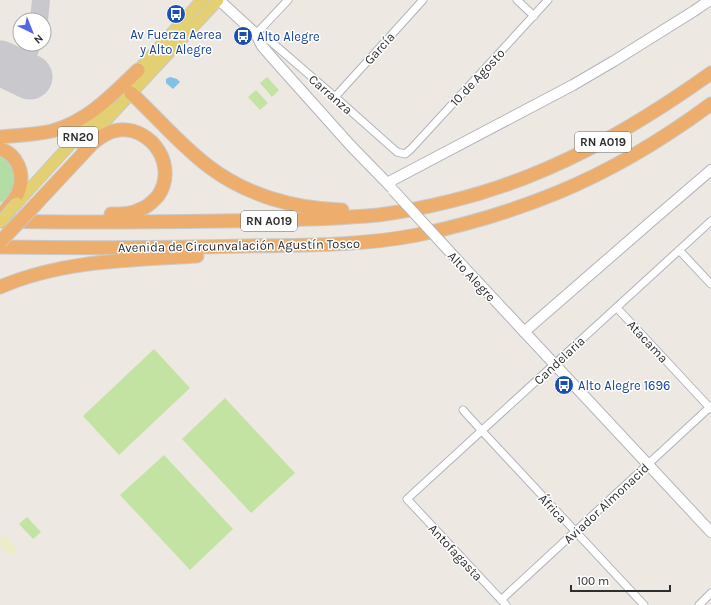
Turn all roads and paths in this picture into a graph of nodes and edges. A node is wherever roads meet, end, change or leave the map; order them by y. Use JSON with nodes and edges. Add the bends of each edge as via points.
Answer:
{"nodes":[{"id":1,"x":202,"y":0,"type":"edge"},
{"id":2,"x":218,"y":0,"type":"edge"},
{"id":3,"x":288,"y":0,"type":"edge"},
{"id":4,"x":423,"y":0,"type":"edge"},
{"id":5,"x":517,"y":0,"type":"edge"},
{"id":6,"x":548,"y":0,"type":"edge"},
{"id":7,"x":710,"y":0,"type":"edge"},
{"id":8,"x":534,"y":16,"type":"junction"},
{"id":9,"x":256,"y":34,"type":"junction"},
{"id":10,"x":711,"y":67,"type":"edge"},
{"id":11,"x":138,"y":70,"type":"junction"},
{"id":12,"x":711,"y":73,"type":"edge"},
{"id":13,"x":131,"y":93,"type":"junction"},
{"id":14,"x":335,"y":97,"type":"junction"},
{"id":15,"x":711,"y":104,"type":"edge"},
{"id":16,"x":711,"y":116,"type":"edge"},
{"id":17,"x":0,"y":137,"type":"edge"},
{"id":18,"x":0,"y":149,"type":"edge"},
{"id":19,"x":405,"y":154,"type":"joint"},
{"id":20,"x":711,"y":170,"type":"edge"},
{"id":21,"x":390,"y":187,"type":"junction"},
{"id":22,"x":14,"y":203,"type":"junction"},
{"id":23,"x":33,"y":204,"type":"junction"},
{"id":24,"x":2,"y":221,"type":"edge"},
{"id":25,"x":711,"y":221,"type":"edge"},
{"id":26,"x":0,"y":235,"type":"edge"},
{"id":27,"x":415,"y":235,"type":"junction"},
{"id":28,"x":392,"y":238,"type":"junction"},
{"id":29,"x":0,"y":242,"type":"edge"},
{"id":30,"x":0,"y":247,"type":"edge"},
{"id":31,"x":679,"y":250,"type":"junction"},
{"id":32,"x":0,"y":254,"type":"edge"},
{"id":33,"x":197,"y":256,"type":"junction"},
{"id":34,"x":711,"y":284,"type":"edge"},
{"id":35,"x":0,"y":287,"type":"edge"},
{"id":36,"x":617,"y":308,"type":"junction"},
{"id":37,"x":524,"y":332,"type":"junction"},
{"id":38,"x":555,"y":364,"type":"junction"},
{"id":39,"x":710,"y":407,"type":"edge"},
{"id":40,"x":463,"y":410,"type":"dead end"},
{"id":41,"x":482,"y":431,"type":"junction"},
{"id":42,"x":648,"y":465,"type":"junction"},
{"id":43,"x":407,"y":500,"type":"joint"},
{"id":44,"x":575,"y":532,"type":"junction"},
{"id":45,"x":711,"y":532,"type":"edge"},
{"id":46,"x":711,"y":593,"type":"edge"},
{"id":47,"x":503,"y":603,"type":"edge"},
{"id":48,"x":644,"y":605,"type":"edge"},
{"id":49,"x":698,"y":605,"type":"edge"}],
"edges":[{"from":1,"to":11,"type":"main road","number":"RN20"},
{"from":2,"to":9,"type":"main road","name":"Alto Alegre"},
{"from":2,"to":13,"type":"main road","number":"RN20"},
{"from":3,"to":9,"type":"street"},
{"from":4,"to":14,"type":"street","name":"García"},
{"from":5,"to":8,"type":"street"},
{"from":6,"to":8,"type":"street","name":"10 de Agosto"},
{"from":7,"to":21,"type":"main road","via":[[580,81]]},
{"from":8,"to":19,"type":"street","name":"10 de Agosto"},
{"from":9,"to":14,"type":"street","name":"Carranza","via":[[268,39]]},
{"from":9,"to":21,"type":"main road","name":"Alto Alegre","via":[[275,61]]},
{"from":10,"to":13,"type":"highway","via":[[607,132],[549,161],[482,185],[423,200],[375,208],[340,210],[309,208],[286,203],[265,197],[230,181],[196,156]]},
{"from":11,"to":17,"type":"highway","via":[[107,100],[75,122],[51,131]]},
{"from":11,"to":22,"type":"main road","number":"RN20"},
{"from":12,"to":24,"type":"highway","name":"Avenida de Circunvalación Agustín Tosco","number":"RN A019","via":[[633,125],[552,167],[490,190],[426,207],[378,215],[290,220]]},
{"from":13,"to":23,"type":"main road","number":"RN20"},
{"from":14,"to":19,"type":"street","name":"Carranza","via":[[397,152]]},
{"from":15,"to":27,"type":"highway","name":"Avenida de Circunvalación Agustín Tosco","number":"RN A019","via":[[646,147],[561,191],[487,218]]},
{"from":16,"to":27,"type":"highway","via":[[639,161],[564,199],[488,227]]},
{"from":18,"to":22,"type":"highway","via":[[15,159],[20,171],[21,183]]},
{"from":20,"to":37,"type":"main road"},
{"from":21,"to":37,"type":"main road","name":"Alto Alegre","bridge":true},
{"from":22,"to":24,"type":"highway"},
{"from":23,"to":24,"type":"highway","via":[[92,144],[110,132],[127,130],[143,135],[156,146],[163,161],[163,185],[154,200],[142,209],[124,214],[60,214]]},
{"from":23,"to":26,"type":"main road","number":"RN20"},
{"from":23,"to":29,"type":"highway","bridge":true},
{"from":25,"to":31,"type":"street","name":"Candelaria"},
{"from":27,"to":28,"type":"highway","name":"Avenida de Circunvalación Agustín Tosco","number":"RN A019"},
{"from":28,"to":30,"type":"highway","name":"Avenida de Circunvalación Agustín Tosco","number":"RN A019","via":[[275,246]]},
{"from":28,"to":33,"type":"highway","via":[[317,254]]},
{"from":31,"to":34,"type":"street"},
{"from":31,"to":36,"type":"street","name":"Candelaria"},
{"from":32,"to":33,"type":"highway"},
{"from":33,"to":35,"type":"highway","via":[[88,263],[37,274]]},
{"from":36,"to":38,"type":"street","name":"Candelaria"},
{"from":36,"to":39,"type":"street","name":"Atacama"},
{"from":37,"to":38,"type":"main road","name":"Alto Alegre"},
{"from":38,"to":41,"type":"street","name":"Candelaria"},
{"from":38,"to":42,"type":"main road","name":"Alto Alegre"},
{"from":39,"to":42,"type":"street","name":"Aviador Almonacid"},
{"from":40,"to":41,"type":"street","name":"África"},
{"from":41,"to":43,"type":"street","name":"Candelaria"},
{"from":41,"to":44,"type":"street","name":"África"},
{"from":42,"to":44,"type":"street","name":"Aviador Almonacid"},
{"from":42,"to":45,"type":"main road","name":"Alto Alegre"},
{"from":43,"to":47,"type":"street","name":"Antofagasta"},
{"from":44,"to":47,"type":"street","name":"Aviador Almonacid"},
{"from":44,"to":48,"type":"street","name":"África"},
{"from":46,"to":49,"type":"street"}]}
